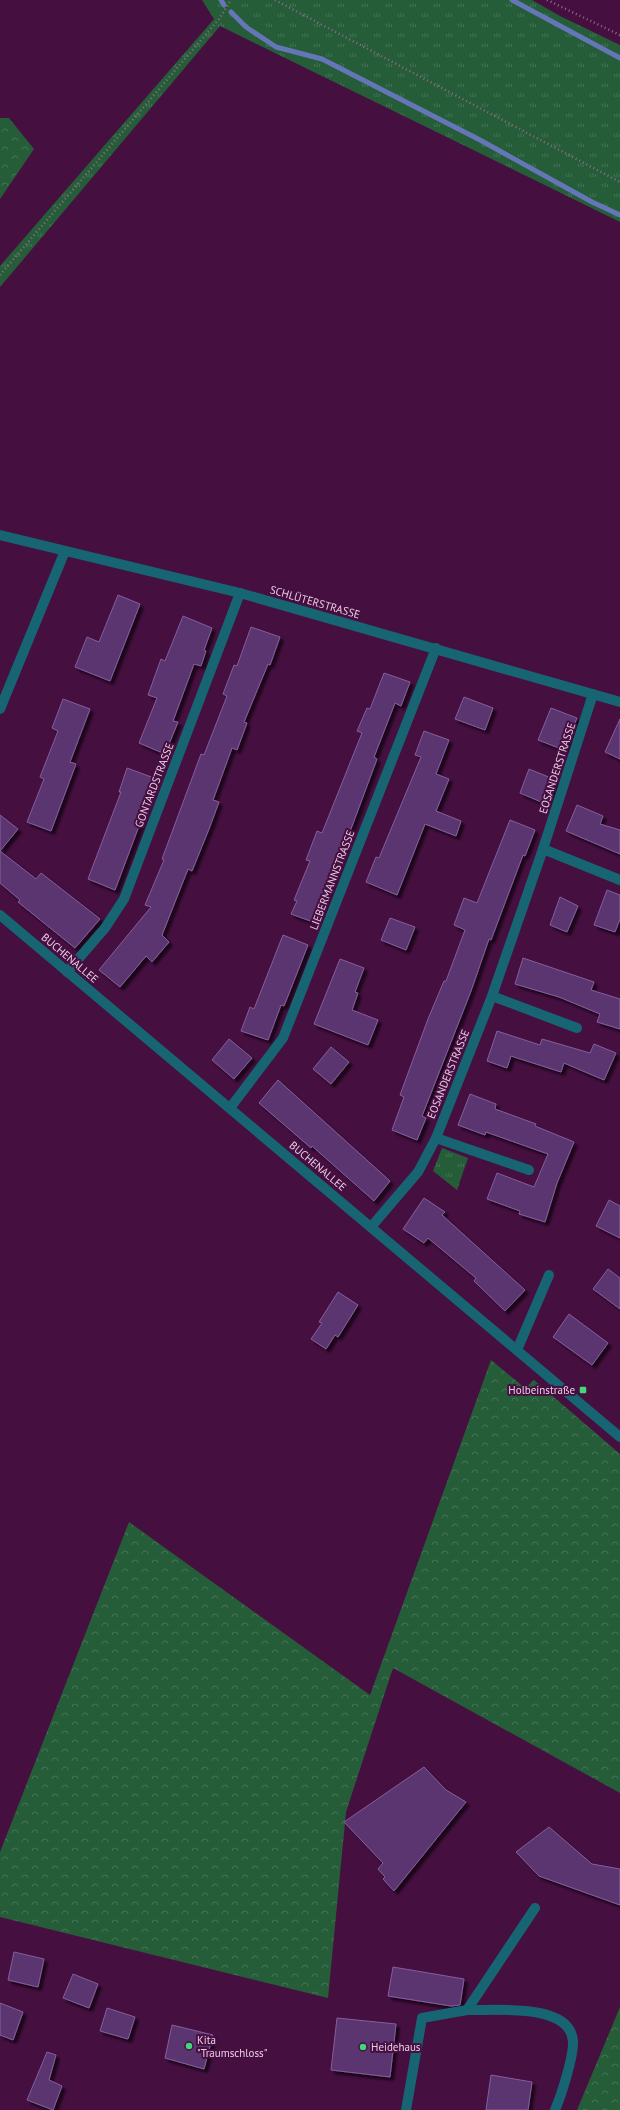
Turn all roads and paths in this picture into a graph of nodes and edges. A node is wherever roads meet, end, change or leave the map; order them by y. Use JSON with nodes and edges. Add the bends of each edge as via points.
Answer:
{"nodes":[{"id":1,"x":231,"y":0,"type":"edge"},
{"id":2,"x":275,"y":0,"type":"edge"},
{"id":3,"x":547,"y":0,"type":"edge"},
{"id":4,"x":620,"y":35,"type":"edge"},
{"id":5,"x":620,"y":182,"type":"edge"},
{"id":6,"x":0,"y":275,"type":"edge"},
{"id":7,"x":0,"y":535,"type":"edge"},
{"id":8,"x":66,"y":551,"type":"junction"},
{"id":9,"x":240,"y":593,"type":"junction"},
{"id":10,"x":436,"y":648,"type":"junction"},
{"id":11,"x":593,"y":694,"type":"junction"},
{"id":12,"x":620,"y":702,"type":"edge"},
{"id":13,"x":0,"y":709,"type":"edge"},
{"id":14,"x":543,"y":849,"type":"junction"},
{"id":15,"x":620,"y":880,"type":"edge"},
{"id":16,"x":0,"y":915,"type":"edge"},
{"id":17,"x":67,"y":972,"type":"junction"},
{"id":18,"x":492,"y":996,"type":"junction"},
{"id":19,"x":577,"y":1028,"type":"dead end"},
{"id":20,"x":230,"y":1108,"type":"junction"},
{"id":21,"x":436,"y":1138,"type":"junction"},
{"id":22,"x":529,"y":1170,"type":"dead end"},
{"id":23,"x":371,"y":1227,"type":"junction"},
{"id":24,"x":549,"y":1275,"type":"dead end"},
{"id":25,"x":517,"y":1350,"type":"junction"},
{"id":26,"x":620,"y":1437,"type":"edge"},
{"id":27,"x":535,"y":1908,"type":"dead end"},
{"id":28,"x":467,"y":2010,"type":"junction"},
{"id":29,"x":406,"y":2110,"type":"edge"},
{"id":30,"x":555,"y":2110,"type":"edge"}],
"edges":[{"from":1,"to":6,"type":"path","via":[[219,19]]},
{"from":2,"to":5,"type":"path"},
{"from":3,"to":4,"type":"path"},
{"from":7,"to":8,"type":"street","name":"SCHLÜTERSTRASSE"},
{"from":8,"to":9,"type":"street","name":"SCHLÜTERSTRASSE"},
{"from":8,"to":13,"type":"street"},
{"from":9,"to":10,"type":"street","name":"SCHLÜTERSTRASSE"},
{"from":9,"to":17,"type":"street","name":"GONTARDSTRASSE","via":[[124,899],[105,928]]},
{"from":10,"to":11,"type":"street","name":"SCHLÜTERSTRASSE"},
{"from":10,"to":20,"type":"street","name":"LIEBERMANNSTRASSE","via":[[283,1038]]},
{"from":11,"to":12,"type":"street","name":"SCHLÜTERSTRASSE"},
{"from":11,"to":14,"type":"street","name":"EOSANDERSTRASSE"},
{"from":14,"to":15,"type":"street"},
{"from":14,"to":18,"type":"street","name":"EOSANDERSTRASSE"},
{"from":16,"to":17,"type":"street","name":"BUCHENALLEE"},
{"from":17,"to":20,"type":"street","name":"BUCHENALLEE"},
{"from":18,"to":19,"type":"street"},
{"from":18,"to":21,"type":"street","name":"EOSANDERSTRASSE"},
{"from":20,"to":23,"type":"street","name":"BUCHENALLEE"},
{"from":21,"to":22,"type":"street"},
{"from":21,"to":23,"type":"street","name":"EOSANDERSTRASSE","via":[[418,1172]]},
{"from":23,"to":25,"type":"street","name":"BUCHENALLEE"},
{"from":24,"to":25,"type":"street"},
{"from":25,"to":26,"type":"street","name":"BUCHENALLEE"},
{"from":27,"to":28,"type":"street"},
{"from":28,"to":29,"type":"street","via":[[422,2018]]},
{"from":28,"to":30,"type":"street","via":[[529,2011],[553,2016],[564,2023],[573,2042]]}]}
